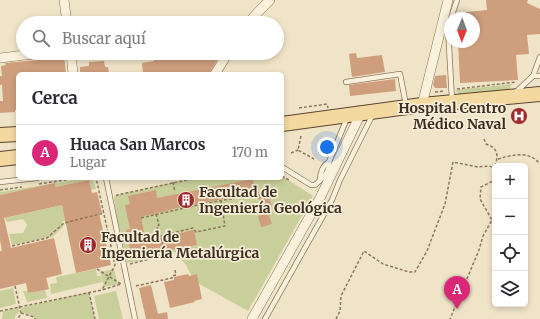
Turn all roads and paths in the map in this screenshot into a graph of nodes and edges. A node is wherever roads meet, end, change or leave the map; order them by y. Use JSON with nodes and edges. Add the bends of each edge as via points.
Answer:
{"nodes":[{"id":1,"x":64,"y":0,"type":"edge"},
{"id":2,"x":270,"y":0,"type":"edge"},
{"id":3,"x":448,"y":0,"type":"edge"},
{"id":4,"x":457,"y":0,"type":"edge"},
{"id":5,"x":453,"y":12,"type":"edge"},
{"id":6,"x":66,"y":16,"type":"edge"},
{"id":7,"x":254,"y":16,"type":"edge"},
{"id":8,"x":449,"y":48,"type":"edge"},
{"id":9,"x":16,"y":56,"type":"edge"},
{"id":10,"x":540,"y":57,"type":"edge"},
{"id":11,"x":0,"y":58,"type":"edge"},
{"id":12,"x":72,"y":60,"type":"edge"},
{"id":13,"x":224,"y":60,"type":"edge"},
{"id":14,"x":74,"y":72,"type":"edge"},
{"id":15,"x":216,"y":72,"type":"edge"},
{"id":16,"x":533,"y":76,"type":"junction"},
{"id":17,"x":540,"y":76,"type":"edge"},
{"id":18,"x":346,"y":82,"type":"dead end"},
{"id":19,"x":521,"y":82,"type":"dead end"},
{"id":20,"x":540,"y":94,"type":"edge"},
{"id":21,"x":452,"y":96,"type":"junction"},
{"id":22,"x":512,"y":97,"type":"junction"},
{"id":23,"x":423,"y":99,"type":"junction"},
{"id":24,"x":327,"y":104,"type":"dead end"},
{"id":25,"x":406,"y":106,"type":"junction"},
{"id":26,"x":299,"y":108,"type":"dead end"},
{"id":27,"x":361,"y":113,"type":"junction"},
{"id":28,"x":284,"y":124,"type":"edge"},
{"id":29,"x":16,"y":134,"type":"edge"},
{"id":30,"x":0,"y":136,"type":"edge"},
{"id":31,"x":302,"y":136,"type":"dead end"},
{"id":32,"x":484,"y":139,"type":"dead end"},
{"id":33,"x":298,"y":150,"type":"junction"},
{"id":34,"x":291,"y":153,"type":"dead end"},
{"id":35,"x":16,"y":157,"type":"edge"},
{"id":36,"x":0,"y":159,"type":"edge"},
{"id":37,"x":314,"y":159,"type":"dead end"},
{"id":38,"x":498,"y":159,"type":"junction"},
{"id":39,"x":496,"y":163,"type":"edge"},
{"id":40,"x":540,"y":164,"type":"edge"},
{"id":41,"x":492,"y":167,"type":"edge"},
{"id":42,"x":284,"y":168,"type":"edge"},
{"id":43,"x":18,"y":180,"type":"edge"},
{"id":44,"x":94,"y":180,"type":"edge"},
{"id":45,"x":106,"y":180,"type":"edge"},
{"id":46,"x":184,"y":180,"type":"edge"},
{"id":47,"x":0,"y":182,"type":"edge"},
{"id":48,"x":173,"y":182,"type":"junction"},
{"id":49,"x":492,"y":182,"type":"edge"},
{"id":50,"x":175,"y":192,"type":"dead end"},
{"id":51,"x":262,"y":196,"type":"dead end"},
{"id":52,"x":114,"y":198,"type":"dead end"},
{"id":53,"x":221,"y":201,"type":"junction"},
{"id":54,"x":112,"y":212,"type":"junction"},
{"id":55,"x":104,"y":213,"type":"junction"},
{"id":56,"x":156,"y":214,"type":"junction"},
{"id":57,"x":141,"y":218,"type":"dead end"},
{"id":58,"x":161,"y":236,"type":"junction"},
{"id":59,"x":12,"y":246,"type":"dead end"},
{"id":60,"x":169,"y":254,"type":"dead end"},
{"id":61,"x":166,"y":255,"type":"junction"},
{"id":62,"x":126,"y":265,"type":"dead end"},
{"id":63,"x":97,"y":269,"type":"dead end"},
{"id":64,"x":175,"y":270,"type":"dead end"},
{"id":65,"x":109,"y":277,"type":"junction"},
{"id":66,"x":15,"y":286,"type":"dead end"},
{"id":67,"x":132,"y":287,"type":"dead end"},
{"id":68,"x":102,"y":290,"type":"junction"},
{"id":69,"x":89,"y":292,"type":"junction"},
{"id":70,"x":20,"y":306,"type":"junction"},
{"id":71,"x":0,"y":311,"type":"edge"},
{"id":72,"x":21,"y":313,"type":"junction"},
{"id":73,"x":0,"y":314,"type":"edge"},
{"id":74,"x":18,"y":319,"type":"edge"},
{"id":75,"x":35,"y":319,"type":"edge"},
{"id":76,"x":95,"y":319,"type":"edge"},
{"id":77,"x":135,"y":319,"type":"edge"},
{"id":78,"x":252,"y":319,"type":"edge"},
{"id":79,"x":265,"y":319,"type":"edge"},
{"id":80,"x":336,"y":319,"type":"edge"},
{"id":81,"x":450,"y":319,"type":"edge"}],
"edges":[{"from":1,"to":6,"type":"street"},
{"from":2,"to":7,"type":"street"},
{"from":3,"to":23,"type":"street"},
{"from":4,"to":5,"type":"lane"},
{"from":8,"to":21,"type":"lane"},
{"from":9,"to":11,"type":"street"},
{"from":10,"to":16,"type":"lane"},
{"from":12,"to":14,"type":"street"},
{"from":13,"to":15,"type":"street"},
{"from":16,"to":17,"type":"lane"},
{"from":16,"to":22,"type":"lane"},
{"from":18,"to":25,"type":"lane","via":[[400,74]]},
{"from":19,"to":21,"type":"path"},
{"from":20,"to":22,"type":"main road"},
{"from":21,"to":22,"type":"main road"},
{"from":21,"to":23,"type":"main road"},
{"from":21,"to":23,"type":"path"},
{"from":23,"to":25,"type":"main road"},
{"from":24,"to":26,"type":"path"},
{"from":25,"to":27,"type":"main road"},
{"from":27,"to":28,"type":"main road"},
{"from":27,"to":42,"type":"lane","via":[[329,162],[325,164],[316,185],[311,185]]},
{"from":27,"to":78,"type":"street","via":[[320,198]]},
{"from":27,"to":79,"type":"lane","via":[[332,200]]},
{"from":29,"to":30,"type":"main road"},
{"from":31,"to":33,"type":"path"},
{"from":32,"to":38,"type":"path","via":[[486,144],[492,146]]},
{"from":33,"to":34,"type":"path"},
{"from":33,"to":37,"type":"path"},
{"from":35,"to":36,"type":"main road"},
{"from":38,"to":39,"type":"path"},
{"from":38,"to":40,"type":"path","via":[[526,155]]},
{"from":41,"to":80,"type":"path","via":[[478,167],[453,162],[445,204],[427,251],[415,272],[383,264],[364,251],[341,296],[340,311]]},
{"from":43,"to":47,"type":"lane"},
{"from":44,"to":55,"type":"path"},
{"from":45,"to":54,"type":"lane"},
{"from":46,"to":48,"type":"path"},
{"from":48,"to":50,"type":"path"},
{"from":48,"to":52,"type":"path","via":[[117,195]]},
{"from":49,"to":81,"type":"path","via":[[481,187],[480,200],[492,220],[483,236]]},
{"from":51,"to":53,"type":"path","via":[[257,193]]},
{"from":53,"to":56,"type":"path"},
{"from":53,"to":58,"type":"path","via":[[225,226],[196,232],[194,228]]},
{"from":54,"to":55,"type":"path"},
{"from":54,"to":77,"type":"lane"},
{"from":55,"to":59,"type":"path","via":[[64,223],[46,238]]},
{"from":55,"to":65,"type":"path","via":[[116,265]]},
{"from":56,"to":57,"type":"path"},
{"from":56,"to":58,"type":"path"},
{"from":58,"to":61,"type":"path"},
{"from":60,"to":61,"type":"path"},
{"from":61,"to":62,"type":"path"},
{"from":63,"to":65,"type":"path"},
{"from":64,"to":67,"type":"path","via":[[176,276],[172,278]]},
{"from":65,"to":68,"type":"path"},
{"from":65,"to":68,"type":"path","via":[[121,284]]},
{"from":66,"to":70,"type":"path"},
{"from":68,"to":69,"type":"path"},
{"from":69,"to":70,"type":"path"},
{"from":69,"to":76,"type":"path"},
{"from":70,"to":71,"type":"path"},
{"from":70,"to":72,"type":"path"},
{"from":71,"to":73,"type":"path"},
{"from":72,"to":74,"type":"path"},
{"from":72,"to":75,"type":"path"}]}
